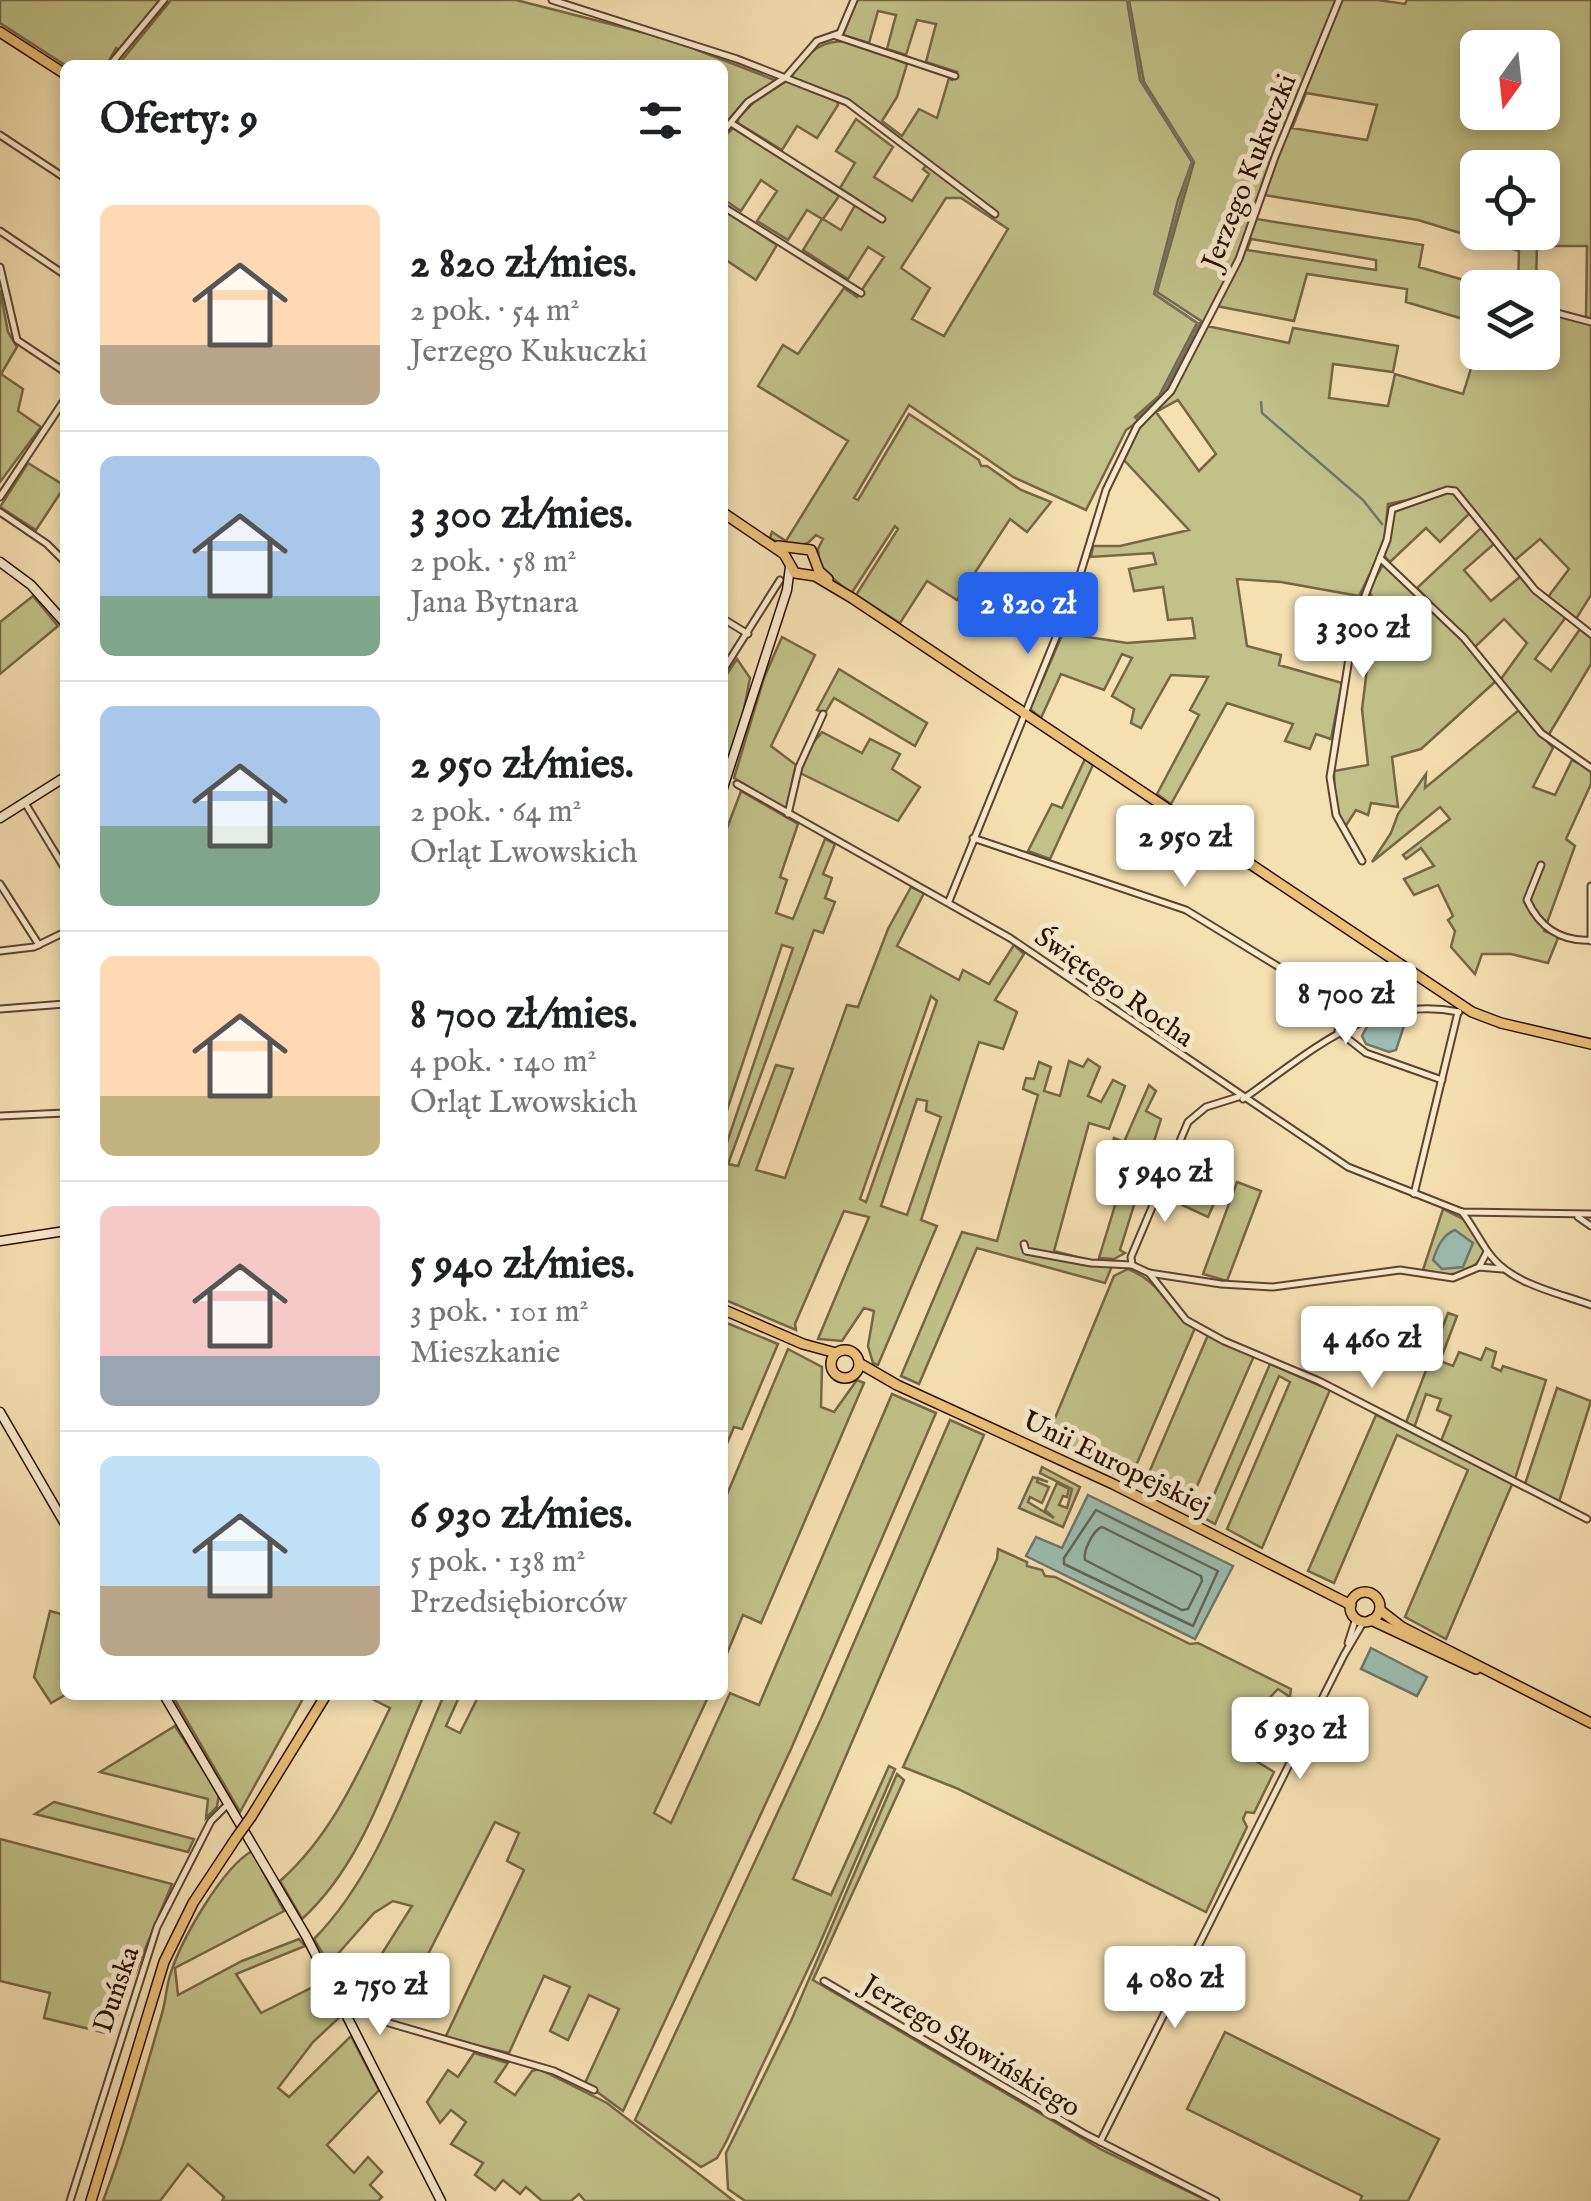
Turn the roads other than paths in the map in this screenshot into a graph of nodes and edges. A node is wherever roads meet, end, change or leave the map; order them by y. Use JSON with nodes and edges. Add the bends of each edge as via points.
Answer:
{"nodes":[{"id":1,"x":164,"y":0,"type":"edge"},
{"id":2,"x":552,"y":0,"type":"edge"},
{"id":3,"x":854,"y":0,"type":"edge"},
{"id":4,"x":1339,"y":0,"type":"edge"},
{"id":5,"x":0,"y":32,"type":"edge"},
{"id":6,"x":836,"y":36,"type":"junction"},
{"id":7,"x":114,"y":60,"type":"edge"},
{"id":8,"x":60,"y":71,"type":"edge"},
{"id":9,"x":955,"y":76,"type":"dead end"},
{"id":10,"x":786,"y":77,"type":"junction"},
{"id":11,"x":730,"y":124,"type":"junction"},
{"id":12,"x":728,"y":126,"type":"edge"},
{"id":13,"x":0,"y":135,"type":"edge"},
{"id":14,"x":60,"y":175,"type":"edge"},
{"id":15,"x":728,"y":210,"type":"edge"},
{"id":16,"x":995,"y":214,"type":"dead end"},
{"id":17,"x":882,"y":220,"type":"dead end"},
{"id":18,"x":0,"y":231,"type":"edge"},
{"id":19,"x":0,"y":266,"type":"edge"},
{"id":20,"x":60,"y":271,"type":"edge"},
{"id":21,"x":861,"y":293,"type":"dead end"},
{"id":22,"x":1560,"y":314,"type":"edge"},
{"id":23,"x":1591,"y":322,"type":"edge"},
{"id":24,"x":60,"y":369,"type":"edge"},
{"id":25,"x":60,"y":406,"type":"edge"},
{"id":26,"x":0,"y":496,"type":"edge"},
{"id":27,"x":0,"y":512,"type":"edge"},
{"id":28,"x":728,"y":516,"type":"edge"},
{"id":29,"x":766,"y":541,"type":"junction"},
{"id":30,"x":797,"y":548,"type":"junction"},
{"id":31,"x":60,"y":558,"type":"edge"},
{"id":32,"x":1380,"y":558,"type":"junction"},
{"id":33,"x":0,"y":562,"type":"edge"},
{"id":34,"x":816,"y":563,"type":"junction"},
{"id":35,"x":790,"y":566,"type":"junction"},
{"id":36,"x":806,"y":575,"type":"junction"},
{"id":37,"x":780,"y":580,"type":"dead end"},
{"id":38,"x":849,"y":596,"type":"junction"},
{"id":39,"x":780,"y":608,"type":"junction"},
{"id":40,"x":60,"y":618,"type":"edge"},
{"id":41,"x":728,"y":622,"type":"edge"},
{"id":42,"x":748,"y":634,"type":"junction"},
{"id":43,"x":1591,"y":634,"type":"edge"},
{"id":44,"x":728,"y":663,"type":"edge"},
{"id":45,"x":1023,"y":712,"type":"junction"},
{"id":46,"x":823,"y":714,"type":"dead end"},
{"id":47,"x":1591,"y":768,"type":"edge"},
{"id":48,"x":728,"y":772,"type":"edge"},
{"id":49,"x":60,"y":781,"type":"edge"},
{"id":50,"x":737,"y":784,"type":"dead end"},
{"id":51,"x":25,"y":804,"type":"junction"},
{"id":52,"x":788,"y":814,"type":"junction"},
{"id":53,"x":0,"y":818,"type":"edge"},
{"id":54,"x":973,"y":838,"type":"junction"},
{"id":55,"x":60,"y":861,"type":"edge"},
{"id":56,"x":1362,"y":861,"type":"dead end"},
{"id":57,"x":1541,"y":865,"type":"dead end"},
{"id":58,"x":0,"y":884,"type":"edge"},
{"id":59,"x":1591,"y":886,"type":"edge"},
{"id":60,"x":949,"y":900,"type":"junction"},
{"id":61,"x":60,"y":935,"type":"edge"},
{"id":62,"x":1591,"y":940,"type":"edge"},
{"id":63,"x":39,"y":946,"type":"junction"},
{"id":64,"x":0,"y":950,"type":"edge"},
{"id":65,"x":60,"y":1004,"type":"edge"},
{"id":66,"x":1460,"y":1008,"type":"junction"},
{"id":67,"x":0,"y":1010,"type":"edge"},
{"id":68,"x":1362,"y":1018,"type":"junction"},
{"id":69,"x":1338,"y":1031,"type":"junction"},
{"id":70,"x":1591,"y":1044,"type":"edge"},
{"id":71,"x":1442,"y":1080,"type":"junction"},
{"id":72,"x":1241,"y":1098,"type":"junction"},
{"id":73,"x":60,"y":1113,"type":"edge"},
{"id":74,"x":0,"y":1116,"type":"edge"},
{"id":75,"x":1414,"y":1194,"type":"junction"},
{"id":76,"x":1462,"y":1212,"type":"junction"},
{"id":77,"x":1591,"y":1214,"type":"edge"},
{"id":78,"x":1575,"y":1215,"type":"junction"},
{"id":79,"x":1591,"y":1226,"type":"edge"},
{"id":80,"x":60,"y":1232,"type":"edge"},
{"id":81,"x":0,"y":1241,"type":"edge"},
{"id":82,"x":1024,"y":1244,"type":"dead end"},
{"id":83,"x":1487,"y":1252,"type":"junction"},
{"id":84,"x":1132,"y":1264,"type":"junction"},
{"id":85,"x":1478,"y":1267,"type":"junction"},
{"id":86,"x":1505,"y":1270,"type":"junction"},
{"id":87,"x":1149,"y":1273,"type":"junction"},
{"id":88,"x":1591,"y":1305,"type":"edge"},
{"id":89,"x":728,"y":1312,"type":"edge"},
{"id":90,"x":834,"y":1358,"type":"junction"},
{"id":91,"x":859,"y":1363,"type":"junction"},
{"id":92,"x":854,"y":1374,"type":"junction"},
{"id":93,"x":898,"y":1385,"type":"junction"},
{"id":94,"x":0,"y":1412,"type":"edge"},
{"id":95,"x":60,"y":1515,"type":"edge"},
{"id":96,"x":1588,"y":1519,"type":"dead end"},
{"id":97,"x":1353,"y":1601,"type":"junction"},
{"id":98,"x":1380,"y":1610,"type":"junction"},
{"id":99,"x":1364,"y":1620,"type":"junction"},
{"id":100,"x":1516,"y":1686,"type":"junction"},
{"id":101,"x":167,"y":1700,"type":"edge"},
{"id":102,"x":323,"y":1700,"type":"edge"},
{"id":103,"x":1591,"y":1724,"type":"edge"},
{"id":104,"x":228,"y":1804,"type":"junction"},
{"id":105,"x":824,"y":1981,"type":"dead end"},
{"id":106,"x":341,"y":2002,"type":"junction"},
{"id":107,"x":594,"y":2090,"type":"dead end"},
{"id":108,"x":1100,"y":2142,"type":"junction"},
{"id":109,"x":70,"y":2201,"type":"edge"},
{"id":110,"x":91,"y":2201,"type":"edge"},
{"id":111,"x":441,"y":2201,"type":"edge"},
{"id":112,"x":1216,"y":2201,"type":"edge"}],
"edges":[{"from":1,"to":7,"type":"street"},
{"from":2,"to":10,"type":"street"},
{"from":3,"to":6,"type":"street"},
{"from":4,"to":45,"type":"street","name":"Jerzego Kukuczki","via":[[1239,259],[1171,391],[1137,426],[1106,490],[1076,588]]},
{"from":5,"to":8,"type":"main road"},
{"from":6,"to":9,"type":"street"},
{"from":6,"to":10,"type":"street","via":[[817,41]]},
{"from":10,"to":11,"type":"street","via":[[748,102]]},
{"from":10,"to":16,"type":"street","via":[[847,102]]},
{"from":11,"to":12,"type":"street"},
{"from":11,"to":17,"type":"street"},
{"from":13,"to":14,"type":"street"},
{"from":15,"to":21,"type":"street"},
{"from":18,"to":20,"type":"street"},
{"from":19,"to":24,"type":"street","via":[[17,340]]},
{"from":22,"to":23,"type":"street"},
{"from":25,"to":26,"type":"street"},
{"from":27,"to":31,"type":"street"},
{"from":28,"to":29,"type":"main road"},
{"from":29,"to":30,"type":"main road"},
{"from":29,"to":35,"type":"main road"},
{"from":30,"to":34,"type":"main road","via":[[810,550]]},
{"from":30,"to":35,"type":"main road"},
{"from":32,"to":43,"type":"street","via":[[1392,509],[1455,491],[1535,590]]},
{"from":32,"to":47,"type":"street","via":[[1464,638],[1541,732]]},
{"from":32,"to":56,"type":"street","via":[[1355,621],[1329,785],[1336,815]]},
{"from":33,"to":40,"type":"street"},
{"from":34,"to":36,"type":"main road"},
{"from":34,"to":38,"type":"main road"},
{"from":35,"to":36,"type":"main road"},
{"from":35,"to":39,"type":"street"},
{"from":36,"to":38,"type":"main road"},
{"from":36,"to":39,"type":"street"},
{"from":37,"to":42,"type":"street"},
{"from":38,"to":45,"type":"main road"},
{"from":39,"to":48,"type":"street"},
{"from":41,"to":42,"type":"street"},
{"from":42,"to":44,"type":"street"},
{"from":45,"to":54,"type":"street","name":"Jerzego Kukuczki"},
{"from":45,"to":66,"type":"main road"},
{"from":46,"to":52,"type":"street","via":[[799,766]]},
{"from":49,"to":51,"type":"street"},
{"from":50,"to":52,"type":"street","name":"Świętego Rocha"},
{"from":51,"to":53,"type":"street"},
{"from":51,"to":55,"type":"street"},
{"from":52,"to":60,"type":"street","name":"Świętego Rocha"},
{"from":54,"to":60,"type":"street","name":"Jerzego Kukuczki"},
{"from":54,"to":68,"type":"street","via":[[1186,910]]},
{"from":57,"to":62,"type":"street","via":[[1527,900],[1539,923]]},
{"from":58,"to":63,"type":"street"},
{"from":59,"to":62,"type":"street"},
{"from":60,"to":72,"type":"street","name":"Świętego Rocha","via":[[1076,980]]},
{"from":61,"to":63,"type":"street"},
{"from":63,"to":64,"type":"street"},
{"from":65,"to":67,"type":"street"},
{"from":66,"to":68,"type":"street","via":[[1412,1007]]},
{"from":66,"to":70,"type":"main road"},
{"from":66,"to":71,"type":"street"},
{"from":68,"to":69,"type":"street"},
{"from":69,"to":71,"type":"street","via":[[1366,1054]]},
{"from":69,"to":72,"type":"street"},
{"from":71,"to":75,"type":"street"},
{"from":72,"to":75,"type":"street","name":"Świętego Rocha","via":[[1340,1164]]},
{"from":72,"to":84,"type":"street","via":[[1192,1116]]},
{"from":73,"to":74,"type":"street"},
{"from":75,"to":76,"type":"street","name":"Świętego Rocha"},
{"from":76,"to":78,"type":"street","name":"Świętego Rocha"},
{"from":76,"to":83,"type":"street"},
{"from":77,"to":78,"type":"street","name":"Świętego Rocha"},
{"from":78,"to":79,"type":"street"},
{"from":80,"to":81,"type":"street"},
{"from":82,"to":84,"type":"street","via":[[1026,1251],[1076,1261]]},
{"from":83,"to":85,"type":"street"},
{"from":83,"to":86,"type":"street"},
{"from":84,"to":87,"type":"street"},
{"from":85,"to":86,"type":"street"},
{"from":85,"to":87,"type":"street","via":[[1454,1278],[1400,1270],[1273,1287]]},
{"from":86,"to":88,"type":"street"},
{"from":87,"to":96,"type":"street","via":[[1186,1320]]},
{"from":89,"to":90,"type":"main road"},
{"from":90,"to":91,"type":"main road","via":[[850,1350]]},
{"from":90,"to":92,"type":"main road","via":[[840,1377]]},
{"from":91,"to":92,"type":"main road"},
{"from":91,"to":93,"type":"main road","name":"Unii Europejskiej"},
{"from":92,"to":93,"type":"main road","name":"Unii Europejskiej"},
{"from":93,"to":97,"type":"main road","name":"Unii Europejskiej"},
{"from":94,"to":95,"type":"street"},
{"from":97,"to":98,"type":"main road","name":"Unii Europejskiej","via":[[1362,1592],[1373,1594]]},
{"from":97,"to":99,"type":"main road"},
{"from":98,"to":99,"type":"main road"},
{"from":98,"to":100,"type":"main road"},
{"from":99,"to":100,"type":"main road"},
{"from":99,"to":108,"type":"street"},
{"from":100,"to":103,"type":"main road"},
{"from":101,"to":104,"type":"street"},
{"from":102,"to":110,"type":"main road","bridge":true,"via":[[193,1903],[164,1962]]},
{"from":104,"to":106,"type":"street"},
{"from":104,"to":109,"type":"street","name":"Duńska","via":[[212,1821],[160,1920]]},
{"from":105,"to":108,"type":"street","name":"Jerzego Słowińskiego"},
{"from":106,"to":107,"type":"street"},
{"from":106,"to":111,"type":"street"},
{"from":108,"to":112,"type":"street","name":"Jerzego Słowińskiego"}]}
